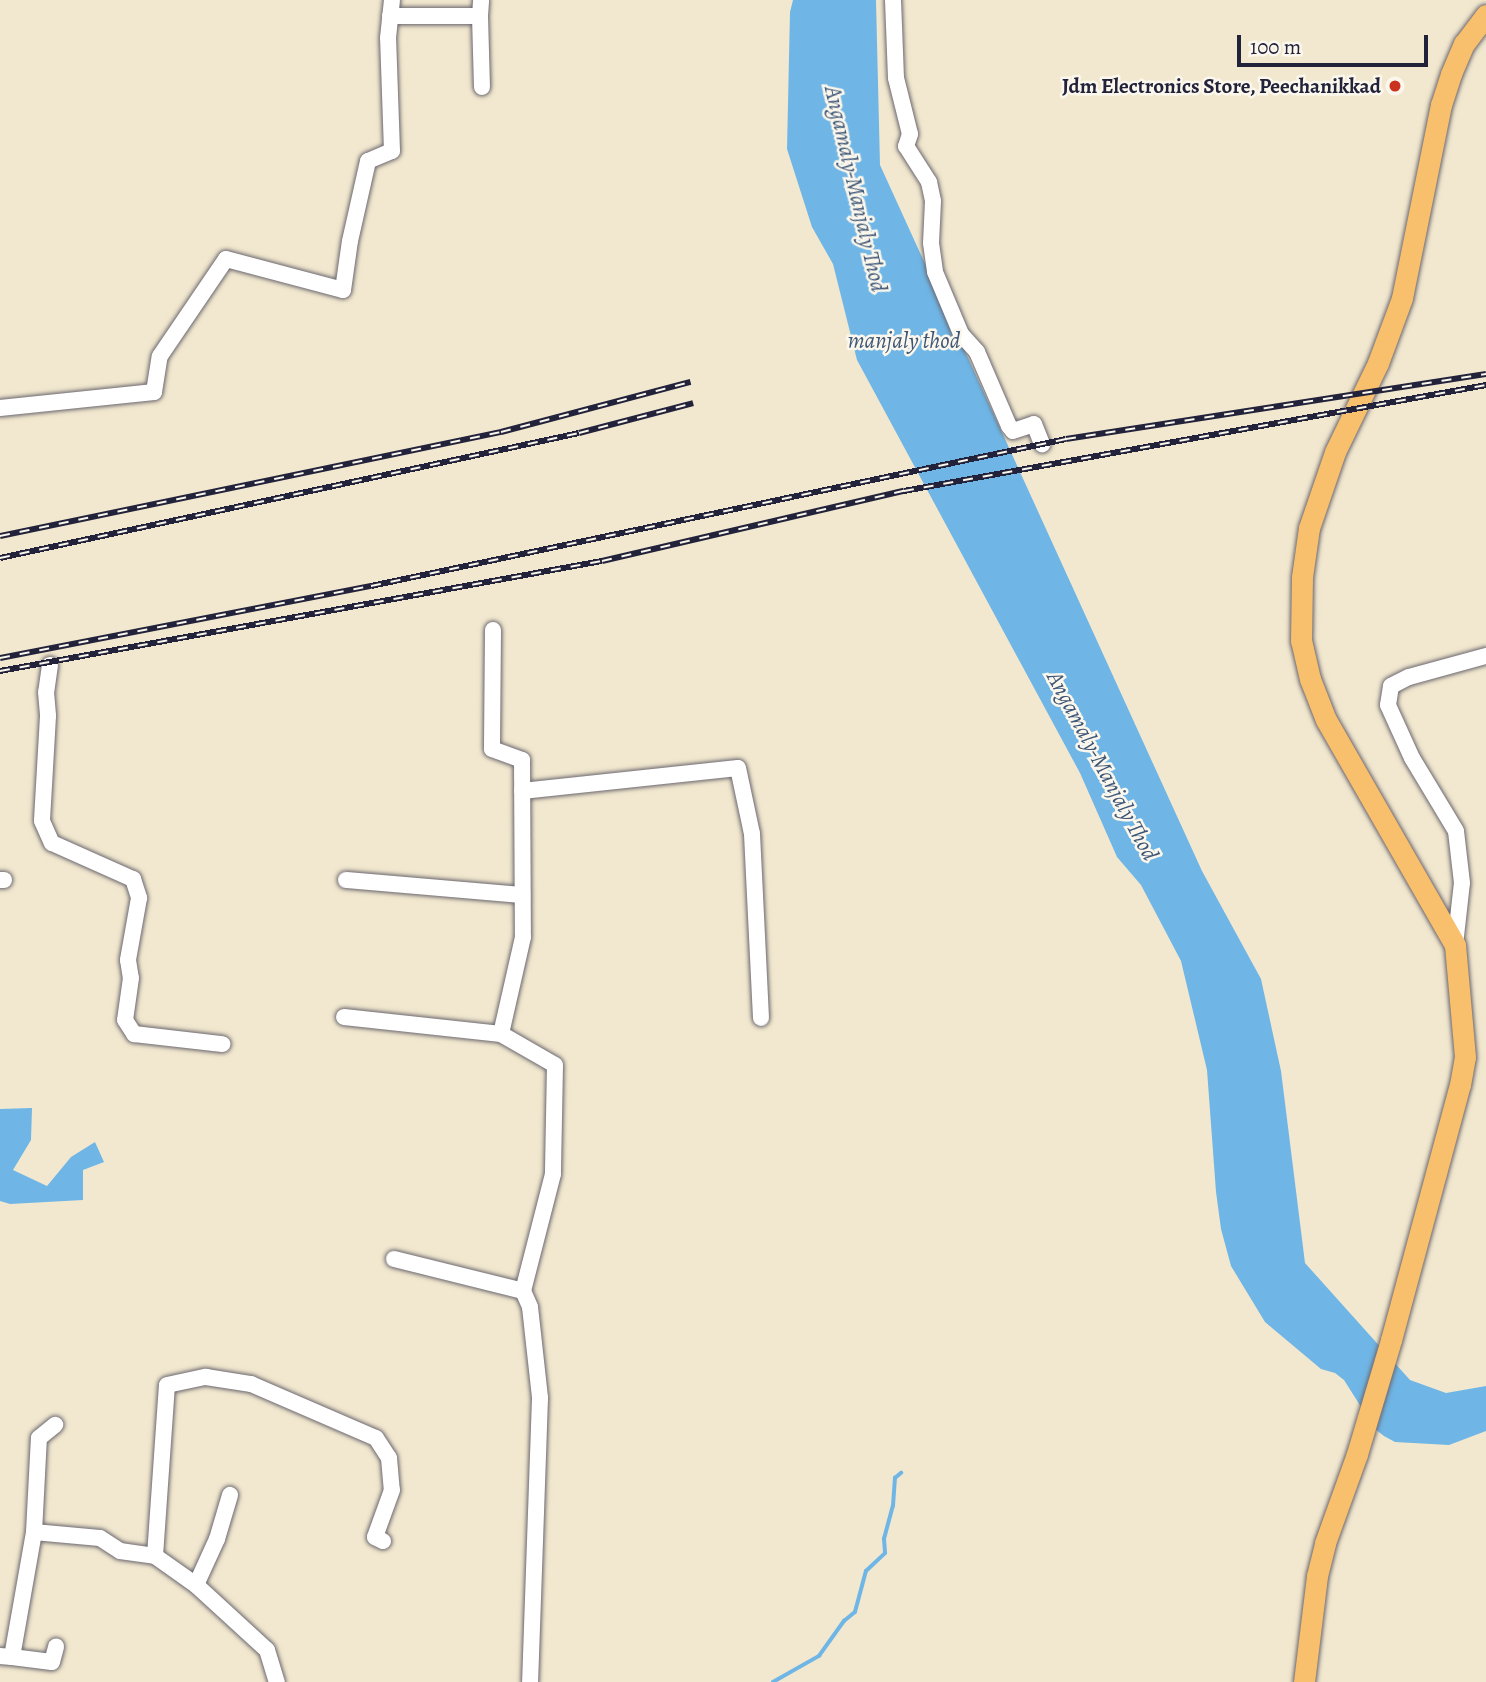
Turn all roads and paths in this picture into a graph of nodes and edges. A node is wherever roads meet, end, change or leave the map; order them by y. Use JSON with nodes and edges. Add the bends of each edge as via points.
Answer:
{"nodes":[{"id":1,"x":894,"y":0,"type":"edge"},
{"id":2,"x":391,"y":8,"type":"edge"},
{"id":3,"x":481,"y":8,"type":"edge"},
{"id":4,"x":1486,"y":15,"type":"edge"},
{"id":5,"x":482,"y":88,"type":"dead end"},
{"id":6,"x":0,"y":408,"type":"edge"},
{"id":7,"x":1042,"y":444,"type":"dead end"},
{"id":8,"x":493,"y":630,"type":"dead end"},
{"id":9,"x":1486,"y":656,"type":"edge"},
{"id":10,"x":50,"y":665,"type":"dead end"},
{"id":11,"x":522,"y":791,"type":"junction"},
{"id":12,"x":346,"y":880,"type":"dead end"},
{"id":13,"x":522,"y":895,"type":"junction"},
{"id":14,"x":1455,"y":945,"type":"junction"},
{"id":15,"x":344,"y":1017,"type":"dead end"},
{"id":16,"x":761,"y":1018,"type":"dead end"},
{"id":17,"x":501,"y":1034,"type":"junction"},
{"id":18,"x":222,"y":1044,"type":"dead end"},
{"id":19,"x":394,"y":1259,"type":"dead end"},
{"id":20,"x":523,"y":1291,"type":"junction"},
{"id":21,"x":55,"y":1425,"type":"dead end"},
{"id":22,"x":230,"y":1495,"type":"dead end"},
{"id":23,"x":34,"y":1532,"type":"junction"},
{"id":24,"x":383,"y":1541,"type":"dead end"},
{"id":25,"x":155,"y":1556,"type":"junction"},
{"id":26,"x":196,"y":1586,"type":"junction"},
{"id":27,"x":56,"y":1647,"type":"dead end"},
{"id":28,"x":6,"y":1657,"type":"edge"},
{"id":29,"x":277,"y":1682,"type":"edge"},
{"id":30,"x":530,"y":1682,"type":"edge"},
{"id":31,"x":1304,"y":1682,"type":"edge"}],
"edges":[{"from":1,"to":7,"type":"street","via":[[896,78],[910,134],[906,146],[929,182],[935,272],[1009,426],[1013,431],[1034,424]]},
{"from":2,"to":3,"type":"street"},
{"from":2,"to":6,"type":"street","via":[[391,151],[368,161],[342,290],[226,259],[160,356],[154,392]]},
{"from":3,"to":5,"type":"street"},
{"from":4,"to":14,"type":"main road","via":[[1464,44],[1451,74],[1402,298],[1378,363],[1335,452],[1309,528],[1302,577],[1301,641],[1326,720]]},
{"from":8,"to":11,"type":"street","via":[[492,749],[522,760]]},
{"from":9,"to":14,"type":"street","via":[[1409,677],[1391,686],[1388,705],[1412,758],[1456,831],[1462,883]]},
{"from":10,"to":18,"type":"street","via":[[42,821],[52,843],[133,879],[139,898],[128,960],[131,978],[125,1020],[134,1034]]},
{"from":11,"to":13,"type":"street"},
{"from":11,"to":16,"type":"street","via":[[738,768],[752,834]]},
{"from":12,"to":13,"type":"street"},
{"from":13,"to":17,"type":"street","via":[[523,937]]},
{"from":14,"to":31,"type":"main road","via":[[1465,1057],[1460,1085],[1391,1340],[1317,1576]]},
{"from":15,"to":17,"type":"street"},
{"from":17,"to":20,"type":"street","via":[[555,1065],[553,1174]]},
{"from":19,"to":20,"type":"street"},
{"from":20,"to":30,"type":"street","via":[[530,1307],[540,1398]]},
{"from":21,"to":23,"type":"street","via":[[39,1438]]},
{"from":22,"to":26,"type":"street","via":[[218,1539]]},
{"from":23,"to":25,"type":"street","via":[[100,1538],[120,1551]]},
{"from":23,"to":28,"type":"street"},
{"from":24,"to":25,"type":"street","via":[[375,1537],[392,1490],[389,1458],[376,1438],[251,1384],[206,1377],[167,1385]]},
{"from":25,"to":26,"type":"street"},
{"from":26,"to":29,"type":"street","via":[[267,1650]]},
{"from":27,"to":28,"type":"street","via":[[52,1662]]}]}
